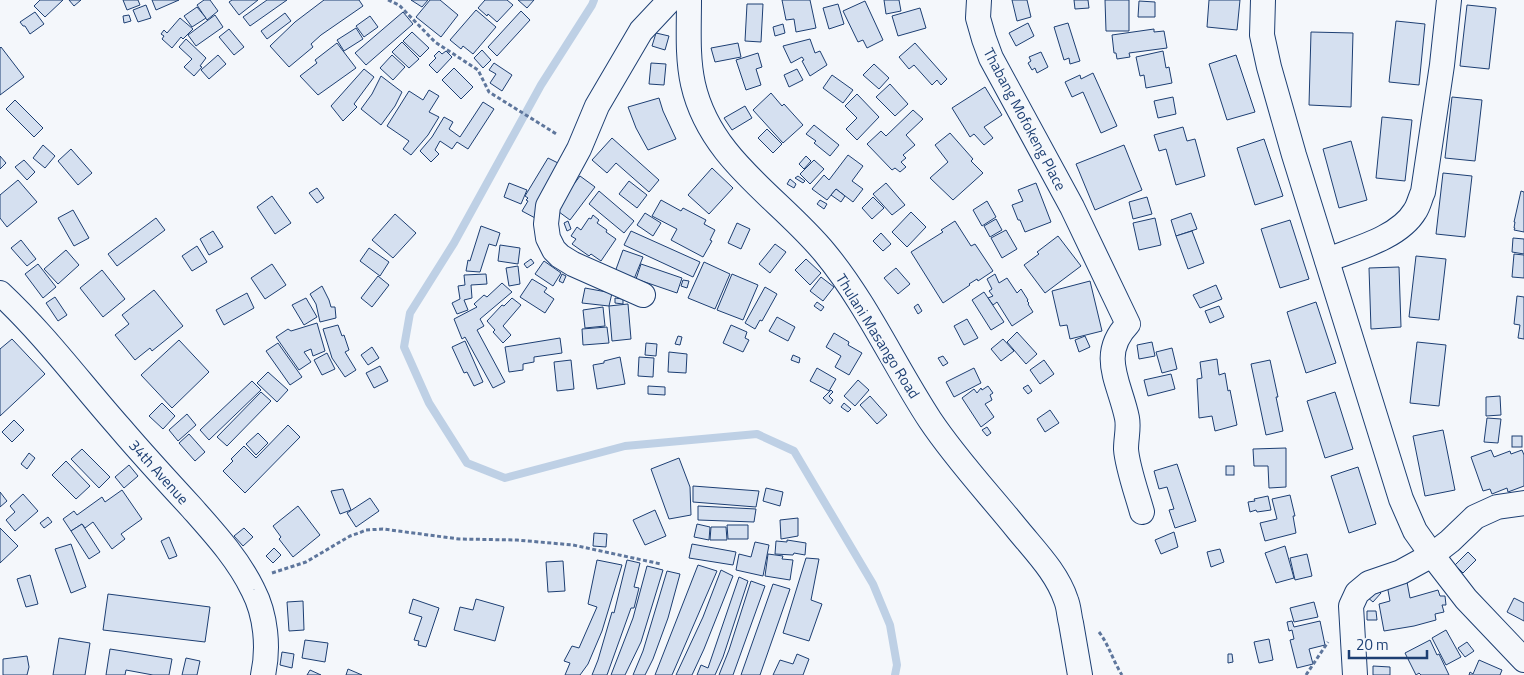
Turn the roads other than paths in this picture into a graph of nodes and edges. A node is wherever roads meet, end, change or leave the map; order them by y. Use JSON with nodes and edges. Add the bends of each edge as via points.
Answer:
{"nodes":[{"id":1,"x":670,"y":0,"type":"edge"},
{"id":2,"x":689,"y":0,"type":"edge"},
{"id":3,"x":979,"y":0,"type":"edge"},
{"id":4,"x":1263,"y":0,"type":"edge"},
{"id":5,"x":1449,"y":0,"type":"edge"},
{"id":6,"x":1327,"y":260,"type":"junction"},
{"id":7,"x":0,"y":293,"type":"edge"},
{"id":8,"x":643,"y":295,"type":"dead end"},
{"id":9,"x":1524,"y":503,"type":"edge"},
{"id":10,"x":1142,"y":512,"type":"dead end"},
{"id":11,"x":1432,"y":555,"type":"junction"},
{"id":12,"x":1524,"y":660,"type":"edge"},
{"id":13,"x":263,"y":675,"type":"edge"},
{"id":14,"x":1080,"y":675,"type":"edge"},
{"id":15,"x":1355,"y":675,"type":"edge"}],
"edges":[{"from":1,"to":8,"type":"street","via":[[642,31],[597,106],[579,149],[548,206],[546,224],[548,238],[560,256]]},
{"from":2,"to":14,"type":"street","name":"Thulani Masango Road","via":[[692,83],[710,130],[736,164],[825,253],[858,299],[948,445],[1051,570],[1067,601]]},
{"from":3,"to":10,"type":"street","name":"Thabang Mofokeng Place","via":[[978,18],[991,58],[1072,207],[1128,324],[1119,333],[1112,359],[1127,419],[1128,460]]},
{"from":4,"to":6,"type":"street","via":[[1262,36],[1269,67]]},
{"from":5,"to":6,"type":"street","via":[[1423,192],[1415,211],[1390,235]]},
{"from":6,"to":11,"type":"street","via":[[1401,498],[1415,531]]},
{"from":7,"to":13,"type":"street","name":"34th Avenue","via":[[48,343],[231,554],[254,591],[265,628]]},
{"from":9,"to":11,"type":"street","via":[[1497,507],[1475,518]]},
{"from":11,"to":12,"type":"street","via":[[1466,599]]},
{"from":11,"to":15,"type":"street","via":[[1401,572],[1369,583],[1358,593],[1351,606]]}]}
